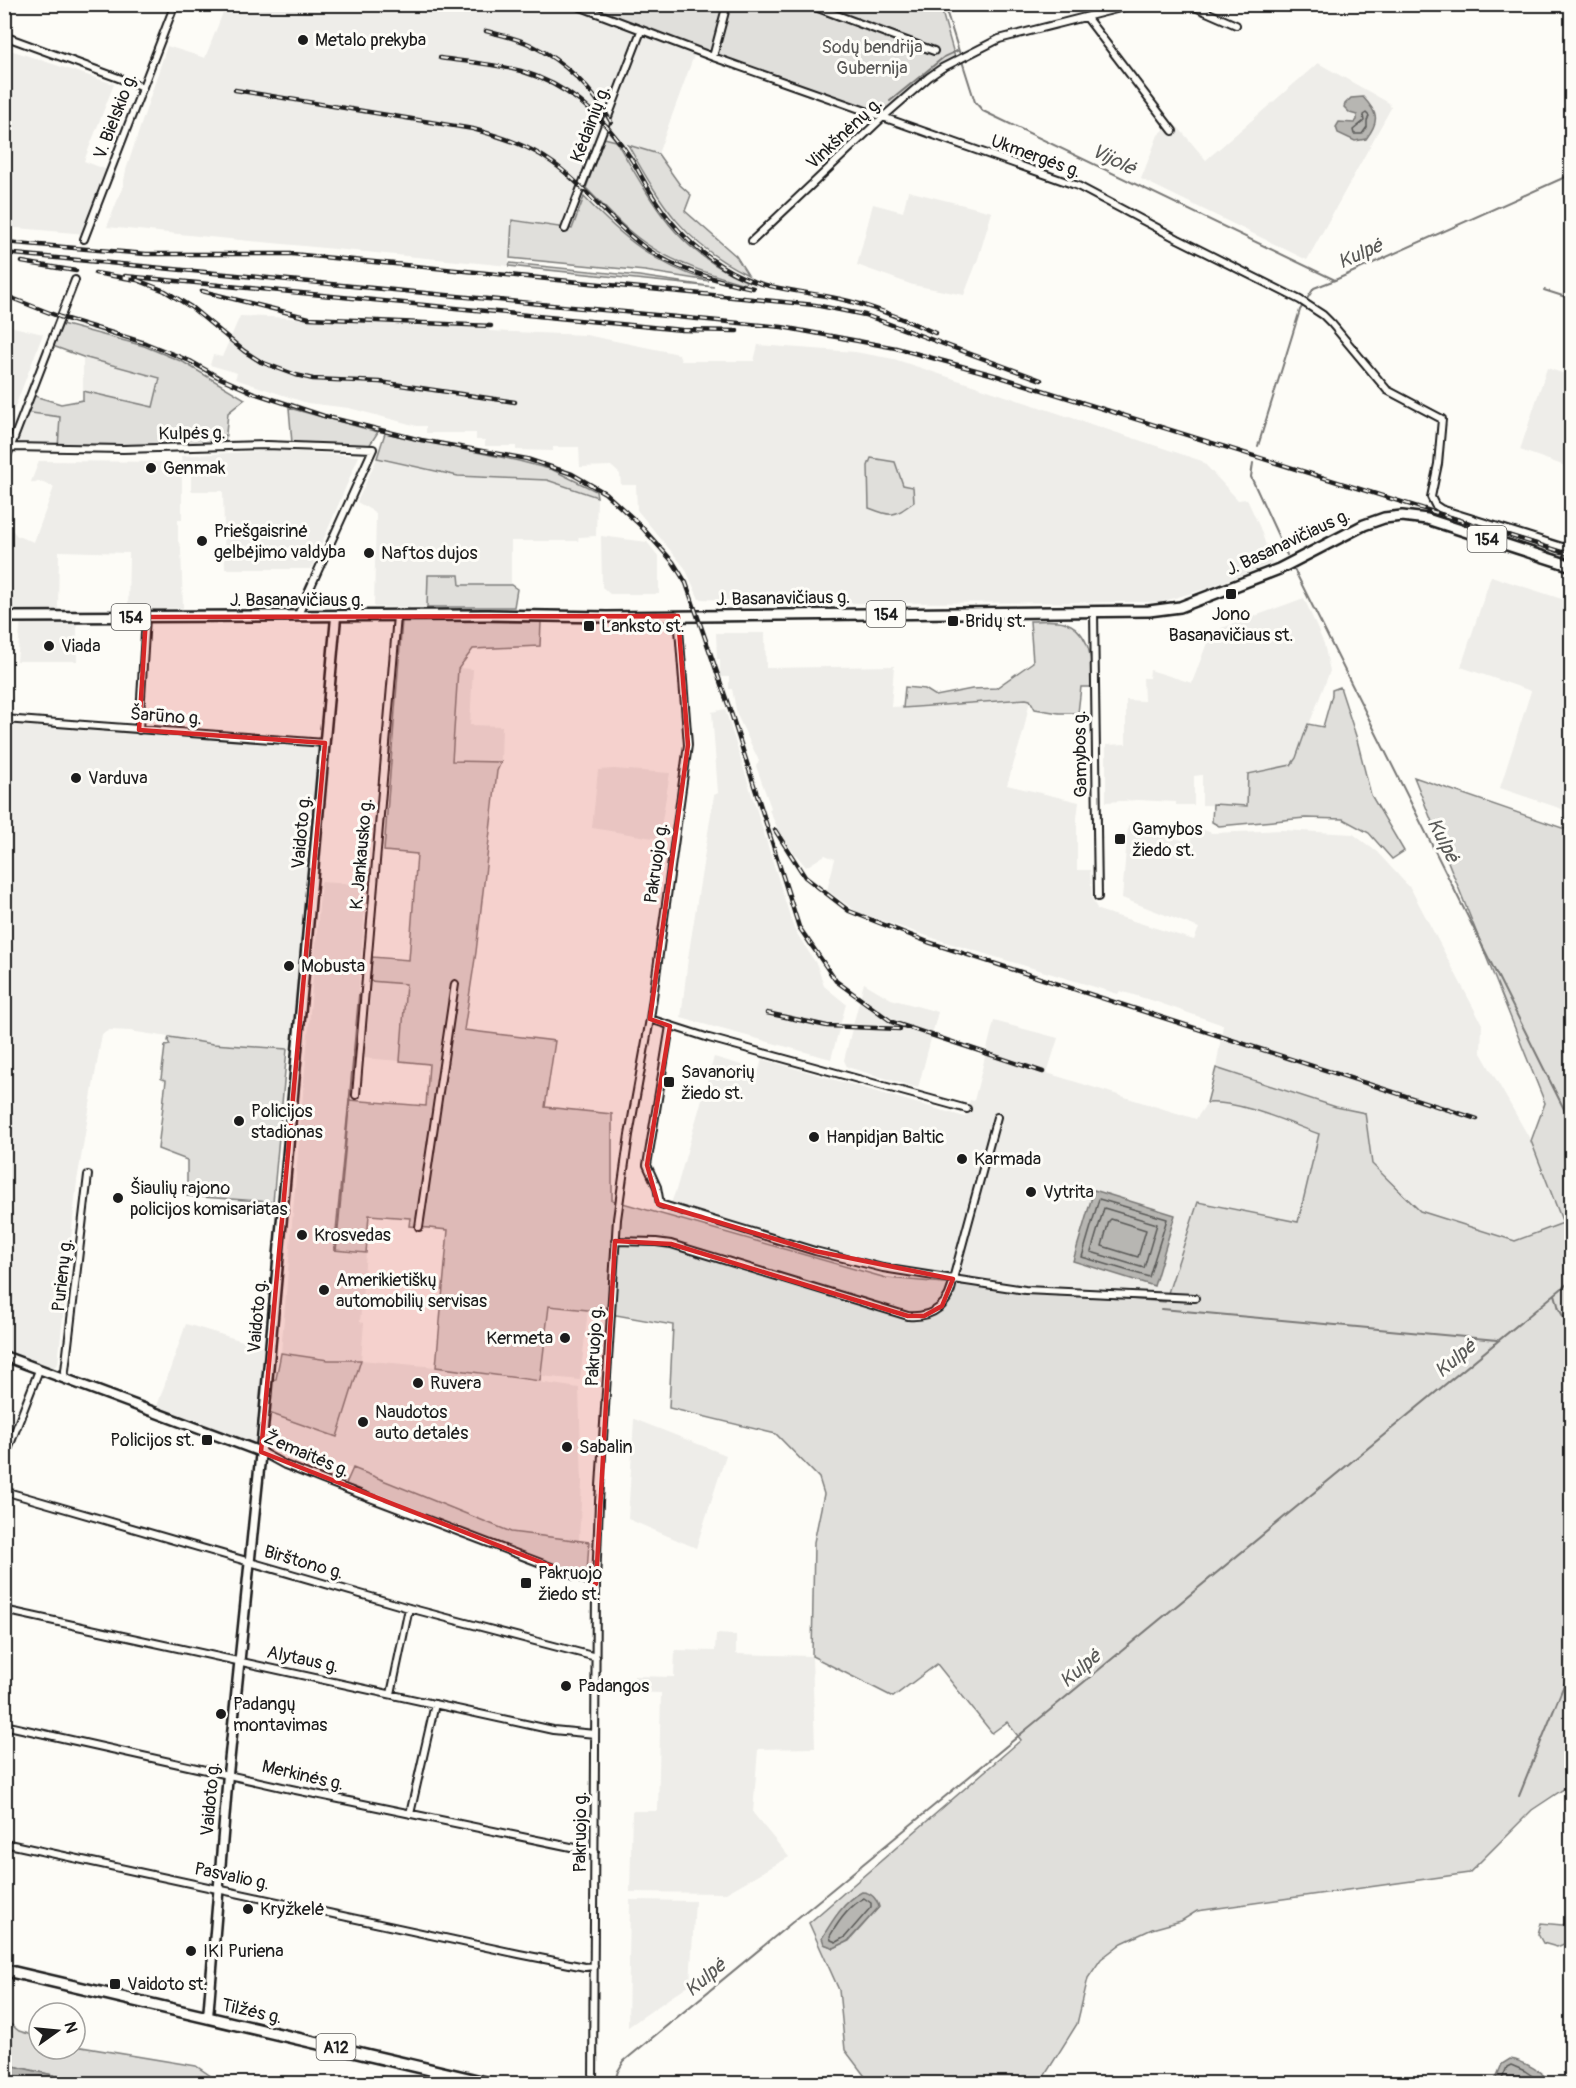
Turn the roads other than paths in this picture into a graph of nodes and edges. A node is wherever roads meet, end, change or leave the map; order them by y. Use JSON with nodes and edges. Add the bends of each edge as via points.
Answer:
{"nodes":[{"id":1,"x":175,"y":4,"type":"edge"},
{"id":2,"x":573,"y":4,"type":"edge"},
{"id":3,"x":727,"y":4,"type":"edge"},
{"id":4,"x":807,"y":4,"type":"edge"},
{"id":5,"x":1136,"y":4,"type":"edge"},
{"id":6,"x":1188,"y":4,"type":"edge"},
{"id":7,"x":1087,"y":18,"type":"junction"},
{"id":8,"x":1236,"y":25,"type":"dead end"},
{"id":9,"x":641,"y":31,"type":"junction"},
{"id":10,"x":4,"y":36,"type":"edge"},
{"id":11,"x":934,"y":51,"type":"dead end"},
{"id":12,"x":713,"y":57,"type":"junction"},
{"id":13,"x":143,"y":87,"type":"junction"},
{"id":14,"x":883,"y":117,"type":"junction"},
{"id":15,"x":1173,"y":131,"type":"dead end"},
{"id":16,"x":565,"y":229,"type":"dead end"},
{"id":17,"x":84,"y":239,"type":"dead end"},
{"id":18,"x":752,"y":241,"type":"dead end"},
{"id":19,"x":75,"y":280,"type":"dead end"},
{"id":20,"x":11,"y":447,"type":"junction"},
{"id":21,"x":4,"y":464,"type":"edge"},
{"id":22,"x":1572,"y":550,"type":"edge"},
{"id":23,"x":1572,"y":566,"type":"edge"},
{"id":24,"x":1094,"y":612,"type":"junction"},
{"id":25,"x":397,"y":616,"type":"junction"},
{"id":26,"x":678,"y":616,"type":"junction"},
{"id":27,"x":4,"y":617,"type":"edge"},
{"id":28,"x":146,"y":617,"type":"junction"},
{"id":29,"x":297,"y":617,"type":"junction"},
{"id":30,"x":336,"y":617,"type":"junction"},
{"id":31,"x":4,"y":719,"type":"edge"},
{"id":32,"x":139,"y":730,"type":"junction"},
{"id":33,"x":325,"y":743,"type":"junction"},
{"id":34,"x":1098,"y":897,"type":"dead end"},
{"id":35,"x":455,"y":984,"type":"dead end"},
{"id":36,"x":650,"y":1019,"type":"junction"},
{"id":37,"x":670,"y":1026,"type":"junction"},
{"id":38,"x":356,"y":1095,"type":"dead end"},
{"id":39,"x":967,"y":1109,"type":"dead end"},
{"id":40,"x":997,"y":1117,"type":"dead end"},
{"id":41,"x":88,"y":1175,"type":"dead end"},
{"id":42,"x":419,"y":1227,"type":"dead end"},
{"id":43,"x":615,"y":1241,"type":"junction"},
{"id":44,"x":953,"y":1279,"type":"junction"},
{"id":45,"x":1195,"y":1298,"type":"dead end"},
{"id":46,"x":4,"y":1356,"type":"edge"},
{"id":47,"x":39,"y":1370,"type":"junction"},
{"id":48,"x":64,"y":1379,"type":"junction"},
{"id":49,"x":261,"y":1452,"type":"junction"},
{"id":50,"x":4,"y":1460,"type":"edge"},
{"id":51,"x":4,"y":1491,"type":"edge"},
{"id":52,"x":249,"y":1561,"type":"junction"},
{"id":53,"x":596,"y":1584,"type":"junction"},
{"id":54,"x":409,"y":1608,"type":"junction"},
{"id":55,"x":4,"y":1610,"type":"edge"},
{"id":56,"x":596,"y":1657,"type":"junction"},
{"id":57,"x":239,"y":1661,"type":"junction"},
{"id":58,"x":391,"y":1694,"type":"junction"},
{"id":59,"x":435,"y":1704,"type":"junction"},
{"id":60,"x":4,"y":1725,"type":"edge"},
{"id":61,"x":595,"y":1734,"type":"junction"},
{"id":62,"x":228,"y":1774,"type":"junction"},
{"id":63,"x":410,"y":1814,"type":"junction"},
{"id":64,"x":4,"y":1843,"type":"edge"},
{"id":65,"x":595,"y":1852,"type":"junction"},
{"id":66,"x":220,"y":1888,"type":"junction"},
{"id":67,"x":594,"y":1966,"type":"junction"},
{"id":68,"x":4,"y":1970,"type":"edge"},
{"id":69,"x":208,"y":2017,"type":"junction"},
{"id":70,"x":492,"y":2084,"type":"edge"},
{"id":71,"x":593,"y":2084,"type":"edge"}],
"edges":[{"from":1,"to":13,"type":"street","name":"V. Bielskio g."},
{"from":2,"to":9,"type":"street","name":"Ukmergės g."},
{"from":3,"to":12,"type":"street"},
{"from":4,"to":11,"type":"street"},
{"from":5,"to":7,"type":"street","name":"Vinkšnėnų g."},
{"from":6,"to":8,"type":"street"},
{"from":7,"to":14,"type":"street","name":"Vinkšnėnų g.","via":[[999,39],[929,77]]},
{"from":7,"to":15,"type":"street"},
{"from":9,"to":12,"type":"street","name":"Ukmergės g."},
{"from":9,"to":16,"type":"street","name":"Kėdainių g."},
{"from":10,"to":13,"type":"street"},
{"from":12,"to":14,"type":"street","name":"Ukmergės g."},
{"from":13,"to":17,"type":"street","name":"V. Bielskio g."},
{"from":14,"to":18,"type":"street","name":"Vinkšnėnų g."},
{"from":14,"to":22,"type":"street","name":"Ukmergės g.","via":[[1078,186],[1308,304],[1332,324],[1387,390],[1442,419],[1431,497],[1435,505]]},
{"from":19,"to":20,"type":"street"},
{"from":20,"to":21,"type":"street"},
{"from":20,"to":29,"type":"street","name":"Kulpės g.","via":[[267,445],[374,449]]},
{"from":23,"to":24,"type":"main road","name":"J. Basanavičiaus g.","number":"154","via":[[1427,519],[1402,516],[1364,525],[1279,569],[1180,607]]},
{"from":24,"to":26,"type":"main road","name":"J. Basanavičiaus g.","number":"154"},
{"from":24,"to":34,"type":"street","name":"Gamybos g."},
{"from":25,"to":26,"type":"main road","name":"J. Basanavičiaus g.","number":"154"},
{"from":25,"to":30,"type":"main road","name":"J. Basanavičiaus g.","number":"154"},
{"from":25,"to":38,"type":"street","name":"K. Jankausko g."},
{"from":26,"to":36,"type":"street","name":"Pakruojo g.","via":[[688,745]]},
{"from":27,"to":28,"type":"main road","name":"J. Basanavičiaus g.","number":"154"},
{"from":28,"to":29,"type":"main road","name":"J. Basanavičiaus g.","number":"154"},
{"from":28,"to":32,"type":"street"},
{"from":29,"to":30,"type":"main road","name":"J. Basanavičiaus g.","number":"154"},
{"from":30,"to":33,"type":"main road","name":"Vaidoto g."},
{"from":31,"to":32,"type":"street","name":"Šarūno g."},
{"from":32,"to":33,"type":"street","name":"Šarūno g."},
{"from":33,"to":49,"type":"main road","name":"Vaidoto g."},
{"from":35,"to":42,"type":"street"},
{"from":36,"to":37,"type":"street"},
{"from":36,"to":43,"type":"street","name":"Pakruojo g."},
{"from":37,"to":39,"type":"street"},
{"from":37,"to":44,"type":"street","via":[[647,1165],[660,1204],[815,1251],[883,1268]]},
{"from":40,"to":44,"type":"street"},
{"from":41,"to":48,"type":"street","name":"Purienų g."},
{"from":43,"to":44,"type":"street","via":[[671,1244],[908,1316],[924,1316],[942,1306]]},
{"from":43,"to":53,"type":"street","name":"Pakruojo g."},
{"from":44,"to":45,"type":"street","via":[[1025,1290]]},
{"from":46,"to":47,"type":"main road","name":"Žemaitės g."},
{"from":47,"to":48,"type":"main road","name":"Žemaitės g."},
{"from":47,"to":50,"type":"street"},
{"from":48,"to":49,"type":"main road","name":"Žemaitės g."},
{"from":49,"to":52,"type":"main road","name":"Vaidoto g."},
{"from":49,"to":53,"type":"street","name":"Žemaitės g.","via":[[323,1480]]},
{"from":51,"to":52,"type":"street","name":"Birštono g."},
{"from":52,"to":54,"type":"street","name":"Birštono g."},
{"from":52,"to":57,"type":"main road","name":"Vaidoto g."},
{"from":53,"to":56,"type":"street","name":"Pakruojo g."},
{"from":54,"to":56,"type":"street","name":"Birštono g."},
{"from":54,"to":58,"type":"street"},
{"from":55,"to":57,"type":"street","name":"Alytaus g."},
{"from":56,"to":61,"type":"street","name":"Pakruojo g."},
{"from":57,"to":58,"type":"street","name":"Alytaus g."},
{"from":57,"to":62,"type":"main road","name":"Vaidoto g."},
{"from":58,"to":59,"type":"street","name":"Alytaus g."},
{"from":59,"to":61,"type":"street","name":"Alytaus g.","via":[[553,1730]]},
{"from":59,"to":63,"type":"street"},
{"from":60,"to":62,"type":"street","name":"Merkinės g."},
{"from":61,"to":65,"type":"street","name":"Pakruojo g."},
{"from":62,"to":63,"type":"street","name":"Merkinės g."},
{"from":62,"to":66,"type":"main road","name":"Vaidoto g."},
{"from":63,"to":65,"type":"street","name":"Merkinės g."},
{"from":64,"to":66,"type":"street","name":"Pasvalio g."},
{"from":65,"to":67,"type":"street","name":"Pakruojo g."},
{"from":66,"to":67,"type":"street","name":"Pasvalio g.","via":[[519,1954]]},
{"from":66,"to":69,"type":"main road","name":"Vaidoto g."},
{"from":67,"to":71,"type":"street","name":"Pakruojo g."},
{"from":68,"to":69,"type":"highway","name":"Tilžės g.","number":"A12"},
{"from":69,"to":70,"type":"highway","name":"Tilžės g.","number":"A12"}]}
